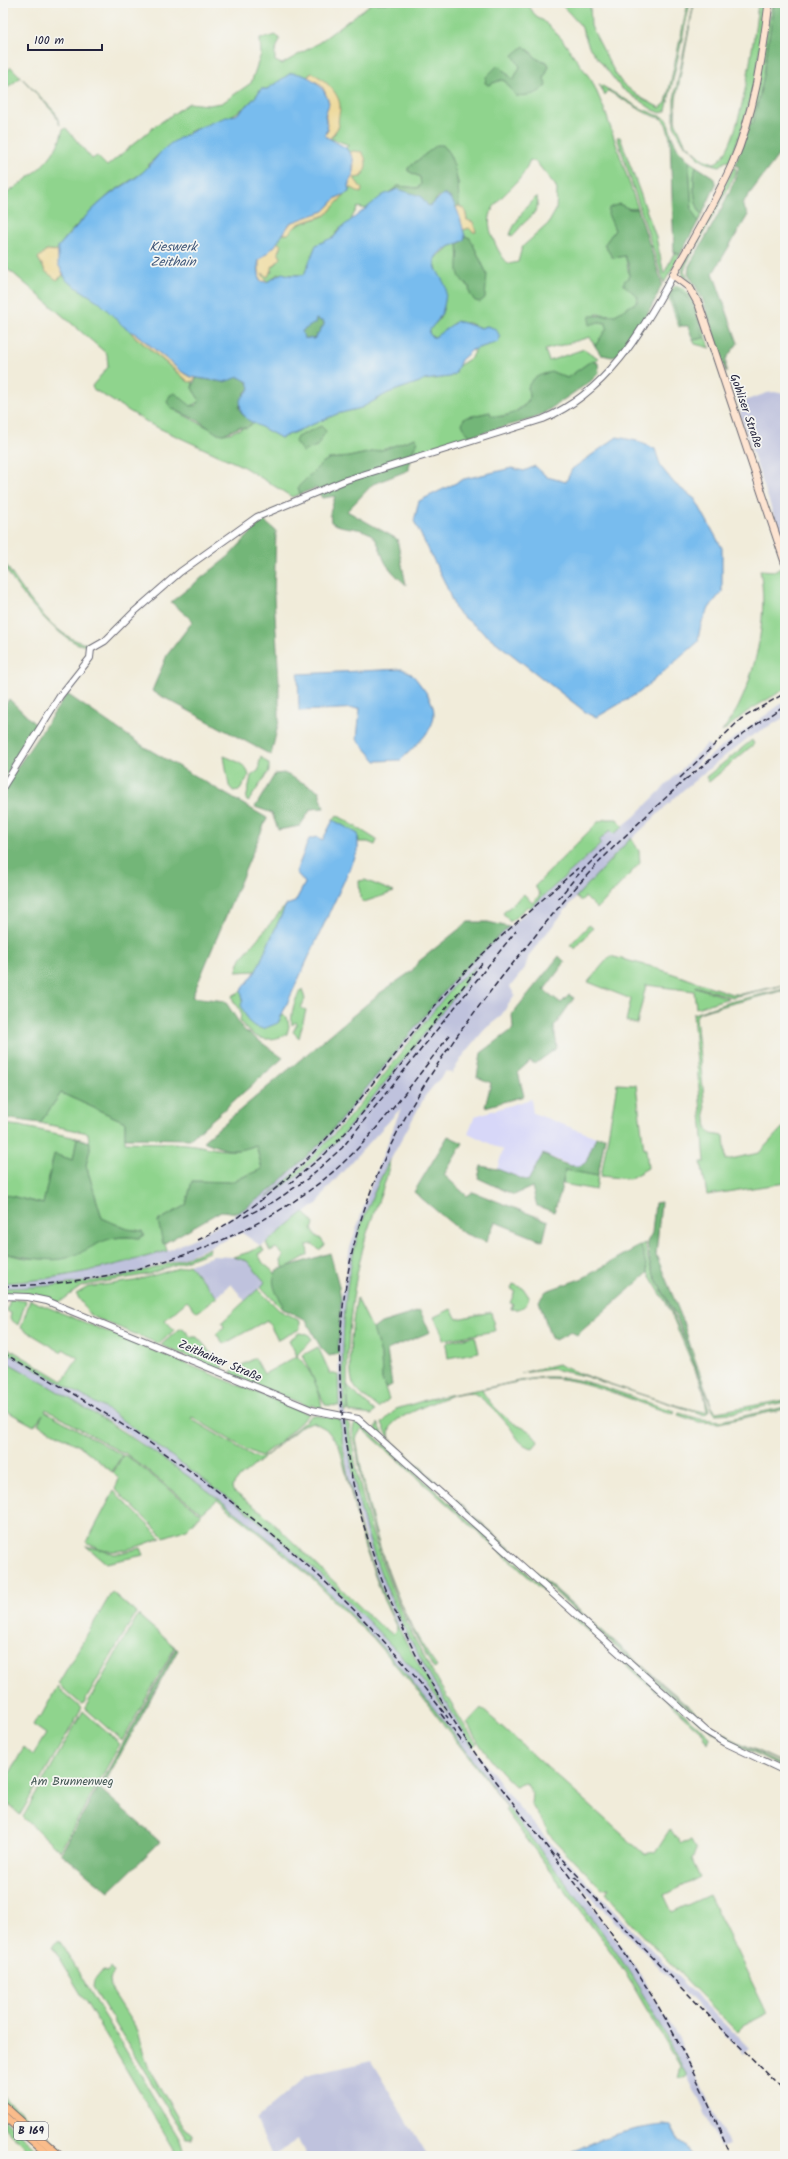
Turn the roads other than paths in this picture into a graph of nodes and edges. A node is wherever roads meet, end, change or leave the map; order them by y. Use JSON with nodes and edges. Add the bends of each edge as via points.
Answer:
{"nodes":[{"id":1,"x":769,"y":3,"type":"edge"},
{"id":2,"x":673,"y":275,"type":"junction"},
{"id":3,"x":785,"y":562,"type":"edge"},
{"id":4,"x":3,"y":787,"type":"edge"},
{"id":5,"x":3,"y":1296,"type":"edge"},
{"id":6,"x":785,"y":1771,"type":"edge"},
{"id":7,"x":3,"y":2105,"type":"edge"},
{"id":8,"x":3,"y":2115,"type":"edge"},
{"id":9,"x":50,"y":2156,"type":"edge"},
{"id":10,"x":60,"y":2156,"type":"edge"}],
"edges":[{"from":1,"to":2,"type":"main road","via":[[758,78],[742,138],[726,178]]},
{"from":2,"to":3,"type":"main road","name":"Gohliser Straße","via":[[689,288],[699,305]]},
{"from":2,"to":4,"type":"street","via":[[642,331],[624,356],[560,411],[543,419],[375,470],[312,493],[257,517],[180,572],[105,641],[91,649],[90,658],[60,696]]},
{"from":5,"to":6,"type":"street","name":"Zeithainer Straße","via":[[47,1301],[312,1410],[358,1419],[694,1720],[717,1738]]},
{"from":7,"to":10,"type":"main road","number":"B 169"},
{"from":8,"to":9,"type":"main road","number":"B 169"}]}
